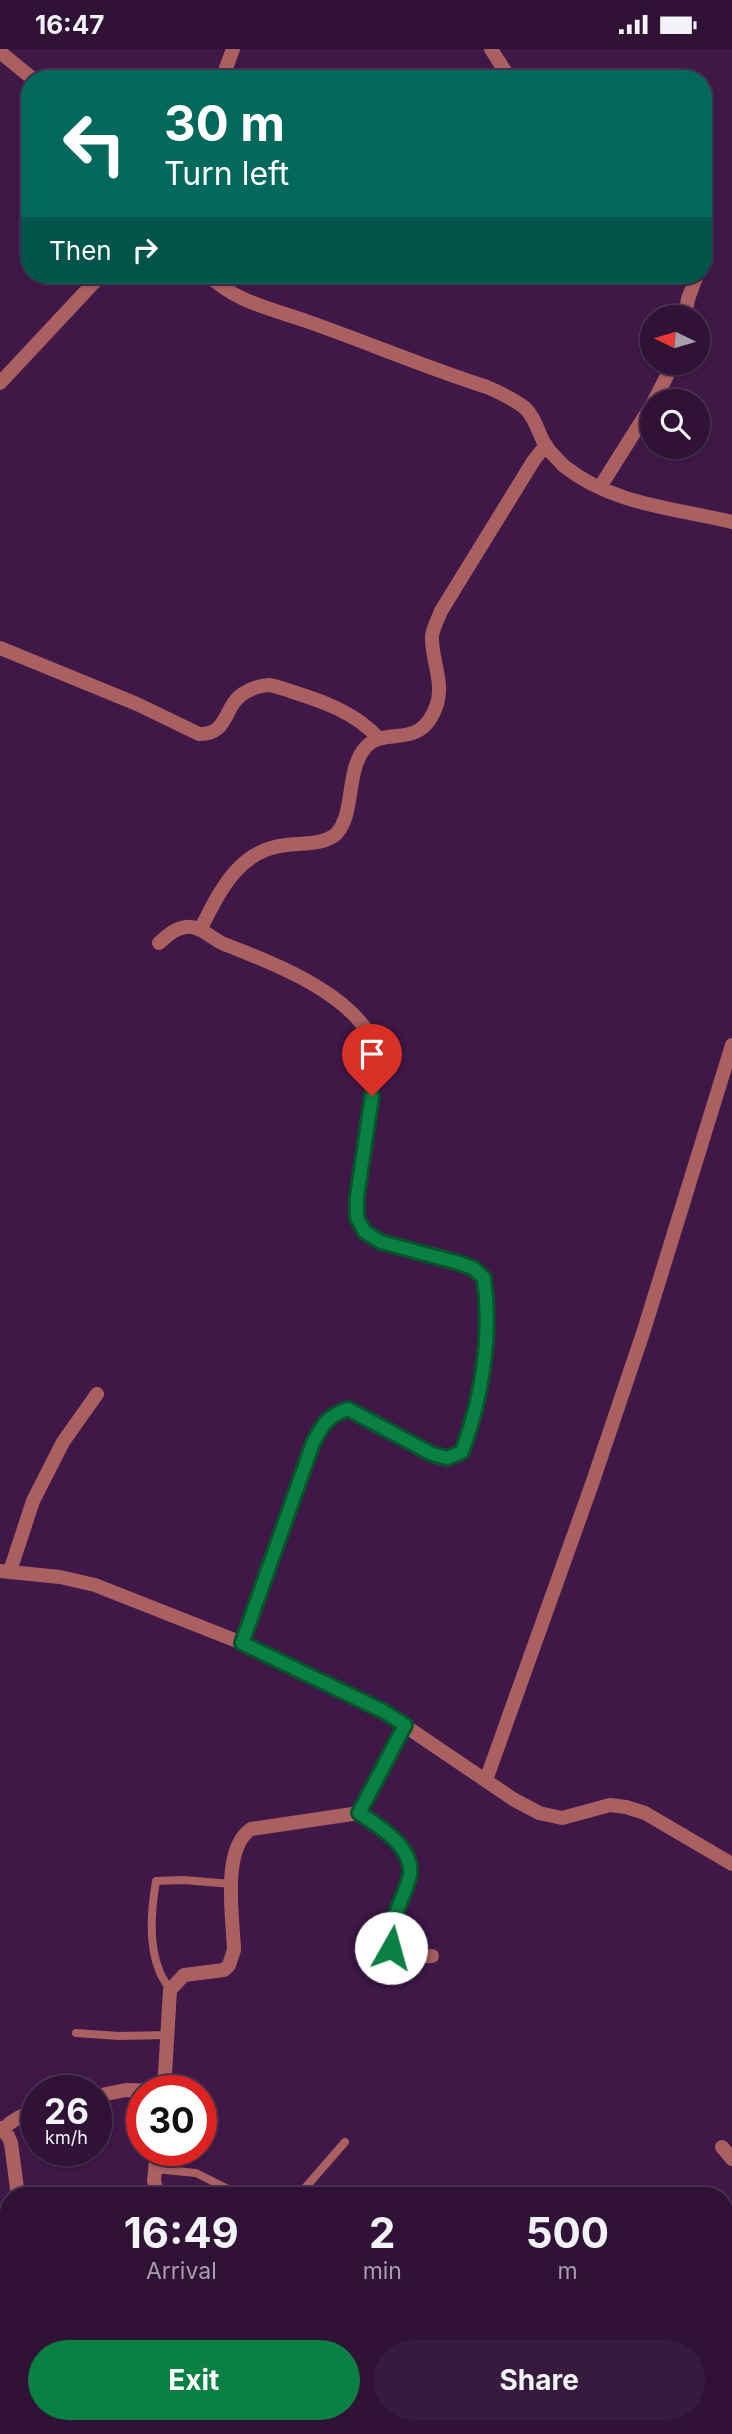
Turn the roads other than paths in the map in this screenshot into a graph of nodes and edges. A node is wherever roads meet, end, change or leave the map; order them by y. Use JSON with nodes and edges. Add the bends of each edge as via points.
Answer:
{"nodes":[{"id":1,"x":233,"y":49,"type":"edge"},
{"id":2,"x":491,"y":49,"type":"edge"},
{"id":3,"x":0,"y":52,"type":"edge"},
{"id":4,"x":22,"y":70,"type":"edge"},
{"id":5,"x":225,"y":70,"type":"edge"},
{"id":6,"x":504,"y":70,"type":"edge"},
{"id":7,"x":93,"y":284,"type":"edge"},
{"id":8,"x":219,"y":284,"type":"edge"},
{"id":9,"x":694,"y":284,"type":"edge"},
{"id":10,"x":687,"y":305,"type":"edge"},
{"id":11,"x":0,"y":383,"type":"edge"},
{"id":12,"x":640,"y":423,"type":"edge"},
{"id":13,"x":546,"y":445,"type":"junction"},
{"id":14,"x":600,"y":487,"type":"junction"},
{"id":15,"x":732,"y":522,"type":"edge"},
{"id":16,"x":0,"y":648,"type":"edge"},
{"id":17,"x":379,"y":740,"type":"junction"},
{"id":18,"x":200,"y":930,"type":"junction"},
{"id":19,"x":159,"y":943,"type":"dead end"},
{"id":20,"x":732,"y":1045,"type":"edge"},
{"id":21,"x":97,"y":1394,"type":"dead end"},
{"id":22,"x":5,"y":1571,"type":"edge"},
{"id":23,"x":242,"y":1643,"type":"junction"},
{"id":24,"x":405,"y":1725,"type":"junction"},
{"id":25,"x":486,"y":1780,"type":"junction"},
{"id":26,"x":359,"y":1813,"type":"junction"},
{"id":27,"x":732,"y":1864,"type":"edge"},
{"id":28,"x":232,"y":1884,"type":"junction"},
{"id":29,"x":432,"y":1956,"type":"dead end"},
{"id":30,"x":170,"y":1990,"type":"junction"},
{"id":31,"x":76,"y":2033,"type":"dead end"},
{"id":32,"x":167,"y":2035,"type":"junction"},
{"id":33,"x":164,"y":2075,"type":"edge"},
{"id":34,"x":21,"y":2116,"type":"edge"},
{"id":35,"x":1,"y":2129,"type":"edge"},
{"id":36,"x":345,"y":2142,"type":"dead end"},
{"id":37,"x":722,"y":2147,"type":"dead end"},
{"id":38,"x":732,"y":2159,"type":"edge"},
{"id":39,"x":155,"y":2166,"type":"edge"},
{"id":40,"x":155,"y":2169,"type":"junction"},
{"id":41,"x":17,"y":2187,"type":"edge"},
{"id":42,"x":156,"y":2187,"type":"edge"},
{"id":43,"x":224,"y":2187,"type":"edge"},
{"id":44,"x":306,"y":2187,"type":"edge"}],
"edges":[{"from":1,"to":5,"type":"street"},
{"from":2,"to":6,"type":"street"},
{"from":3,"to":4,"type":"street"},
{"from":7,"to":11,"type":"street"},
{"from":8,"to":13,"type":"street","via":[[256,306],[487,387],[526,409]]},
{"from":9,"to":10,"type":"street"},
{"from":12,"to":14,"type":"street"},
{"from":13,"to":14,"type":"street","via":[[564,465]]},
{"from":13,"to":17,"type":"street","via":[[440,611],[432,633],[440,679],[428,723],[414,734]]},
{"from":14,"to":15,"type":"street","via":[[648,506]]},
{"from":16,"to":17,"type":"street","via":[[199,734],[211,735],[219,728],[241,694],[271,685],[317,699],[353,717]]},
{"from":17,"to":18,"type":"street","via":[[366,746],[357,763],[336,835],[320,842],[274,847],[250,857],[232,872]]},
{"from":18,"to":19,"type":"street","via":[[183,927]]},
{"from":18,"to":23,"type":"street","via":[[294,975],[363,1023],[377,1053],[357,1218],[365,1232],[381,1242],[473,1268],[484,1278],[487,1300],[485,1355],[472,1425],[462,1452],[447,1458],[432,1454],[348,1409],[333,1414],[313,1443]]},
{"from":20,"to":25,"type":"street","via":[[593,1484]]},
{"from":21,"to":22,"type":"street","via":[[63,1442]]},
{"from":22,"to":23,"type":"street","via":[[95,1585]]},
{"from":23,"to":24,"type":"street"},
{"from":24,"to":25,"type":"street"},
{"from":24,"to":26,"type":"street"},
{"from":25,"to":27,"type":"street","via":[[539,1813],[562,1818],[610,1805],[645,1813]]},
{"from":26,"to":28,"type":"street","via":[[251,1829],[235,1850]]},
{"from":26,"to":29,"type":"street","via":[[398,1844],[410,1864],[410,1877],[391,1924],[391,1948],[398,1954]]},
{"from":28,"to":30,"type":"street","via":[[234,1950],[229,1965],[216,1972],[184,1975]]},
{"from":28,"to":30,"type":"lane","via":[[156,1881],[152,1936],[159,1971]]},
{"from":30,"to":32,"type":"street"},
{"from":31,"to":32,"type":"lane"},
{"from":32,"to":33,"type":"street"},
{"from":34,"to":35,"type":"street"},
{"from":35,"to":41,"type":"street","via":[[11,2143]]},
{"from":36,"to":44,"type":"lane"},
{"from":37,"to":38,"type":"street"},
{"from":39,"to":40,"type":"street"},
{"from":40,"to":42,"type":"street"},
{"from":40,"to":43,"type":"lane","via":[[196,2173]]}]}
